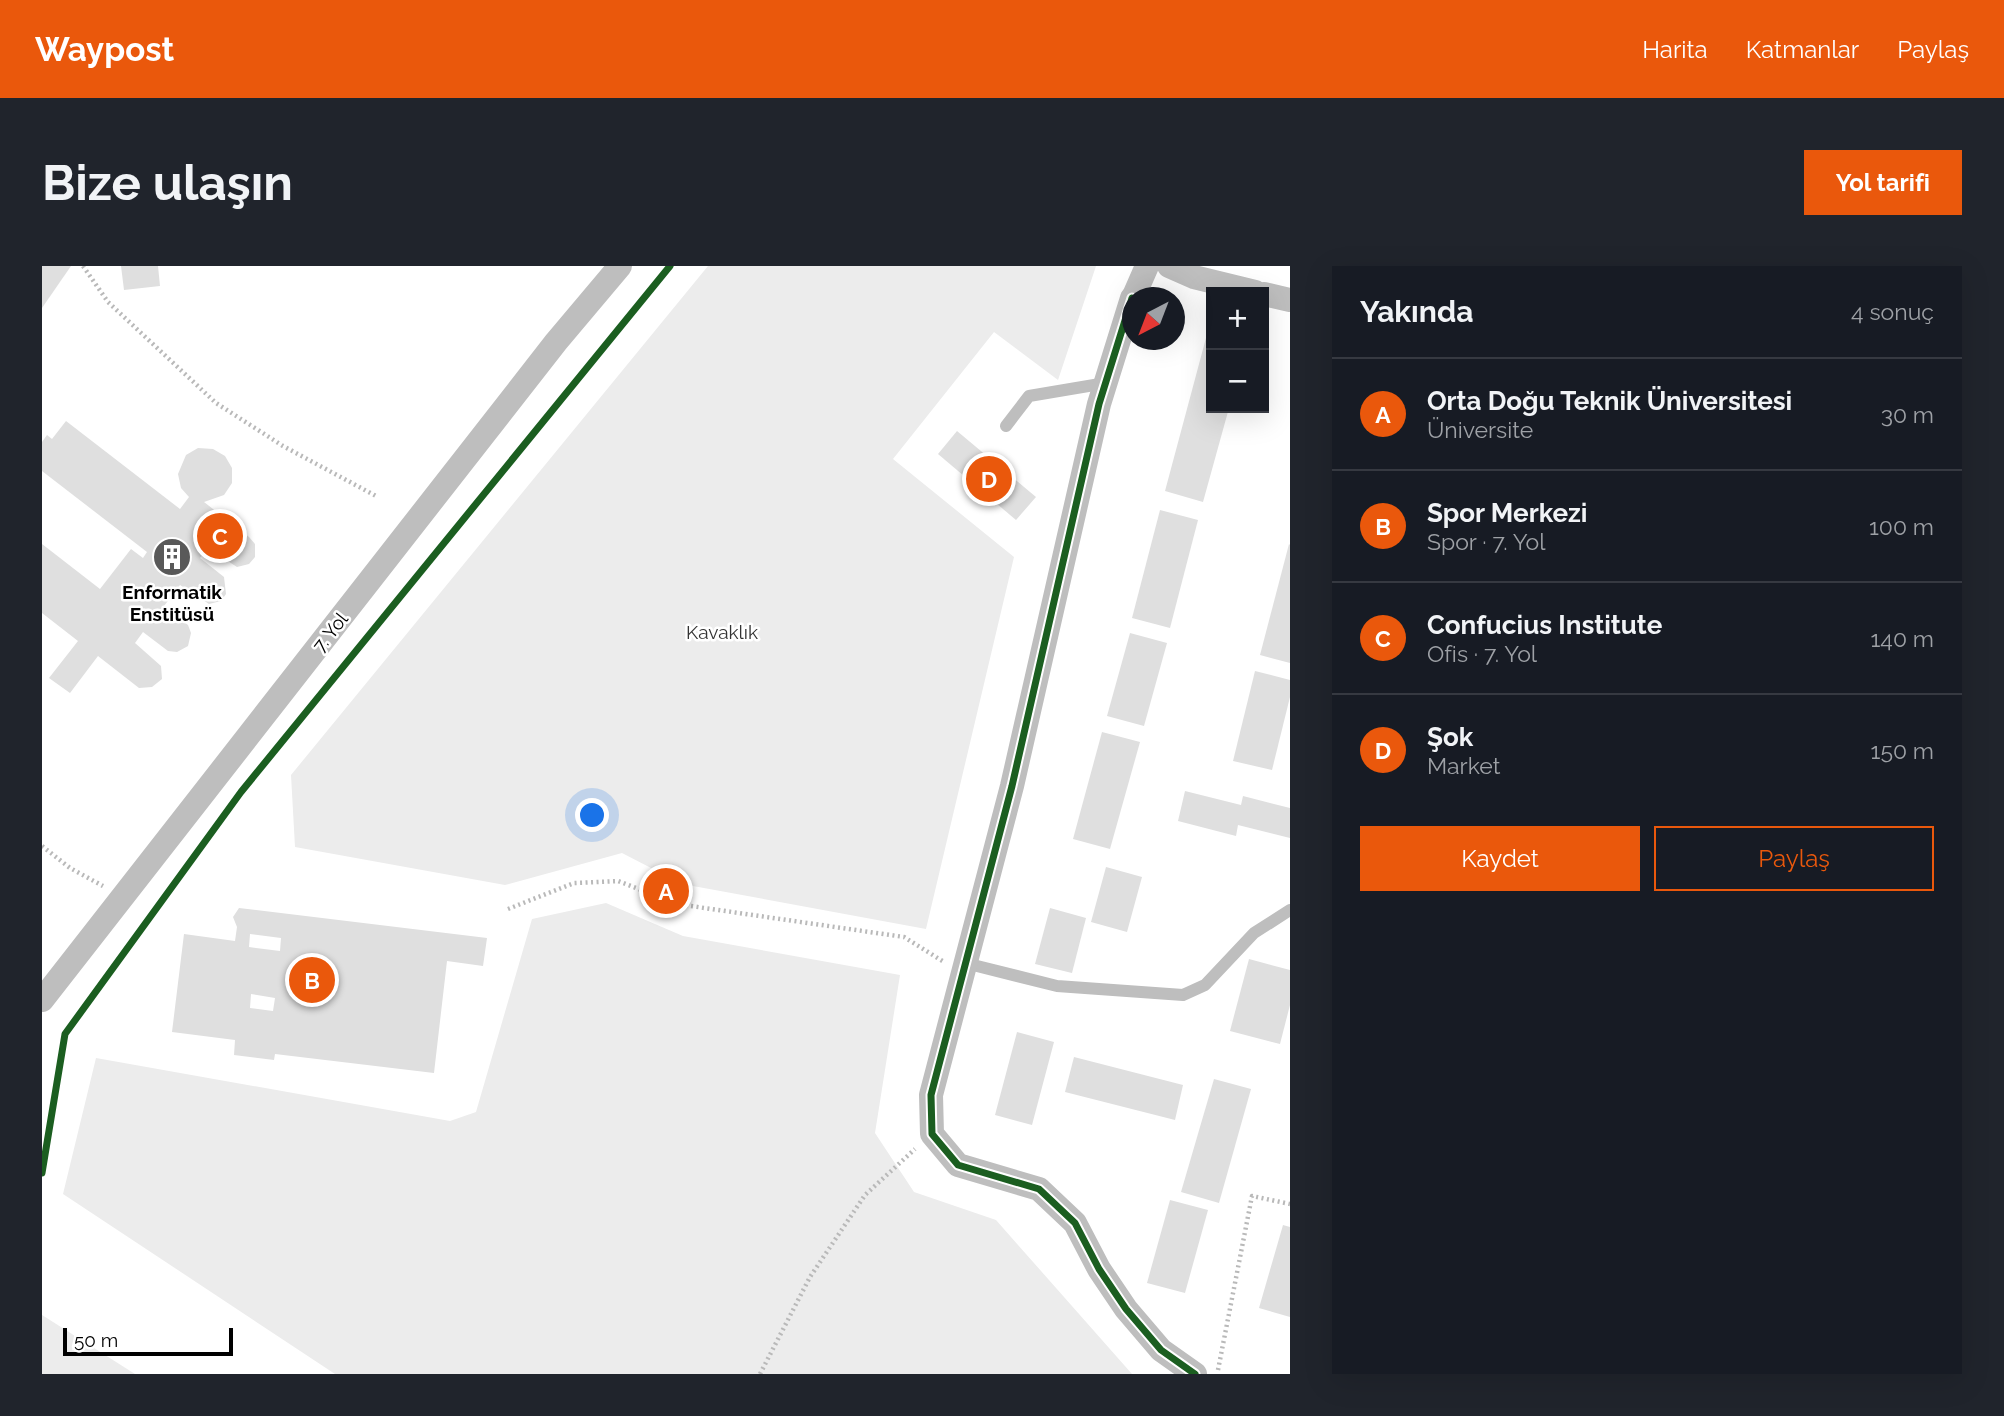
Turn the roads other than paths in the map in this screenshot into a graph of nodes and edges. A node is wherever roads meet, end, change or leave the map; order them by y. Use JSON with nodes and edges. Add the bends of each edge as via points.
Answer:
{"nodes":[{"id":1,"x":620,"y":266,"type":"edge"},
{"id":2,"x":1147,"y":266,"type":"edge"},
{"id":3,"x":1169,"y":266,"type":"edge"},
{"id":4,"x":1138,"y":287,"type":"edge"},
{"id":5,"x":1235,"y":287,"type":"edge"},
{"id":6,"x":1269,"y":295,"type":"edge"},
{"id":7,"x":1290,"y":300,"type":"edge"},
{"id":8,"x":1122,"y":333,"type":"edge"},
{"id":9,"x":1106,"y":383,"type":"junction"},
{"id":10,"x":1006,"y":426,"type":"dead end"},
{"id":11,"x":1290,"y":910,"type":"edge"},
{"id":12,"x":963,"y":968,"type":"junction"},
{"id":13,"x":42,"y":1000,"type":"edge"},
{"id":14,"x":1195,"y":1374,"type":"edge"}],
"edges":[{"from":1,"to":13,"type":"street","name":"7. Yol"},
{"from":2,"to":4,"type":"street"},
{"from":3,"to":5,"type":"street"},
{"from":6,"to":7,"type":"street"},
{"from":8,"to":9,"type":"street"},
{"from":9,"to":10,"type":"lane","via":[[1029,396]]},
{"from":9,"to":12,"type":"street","via":[[1012,786]]},
{"from":11,"to":12,"type":"lane","via":[[1254,933],[1205,985],[1183,995],[1057,986]]},
{"from":12,"to":14,"type":"street","via":[[931,1095],[932,1134],[958,1165],[1039,1189],[1075,1223],[1126,1310],[1161,1350]]}]}
